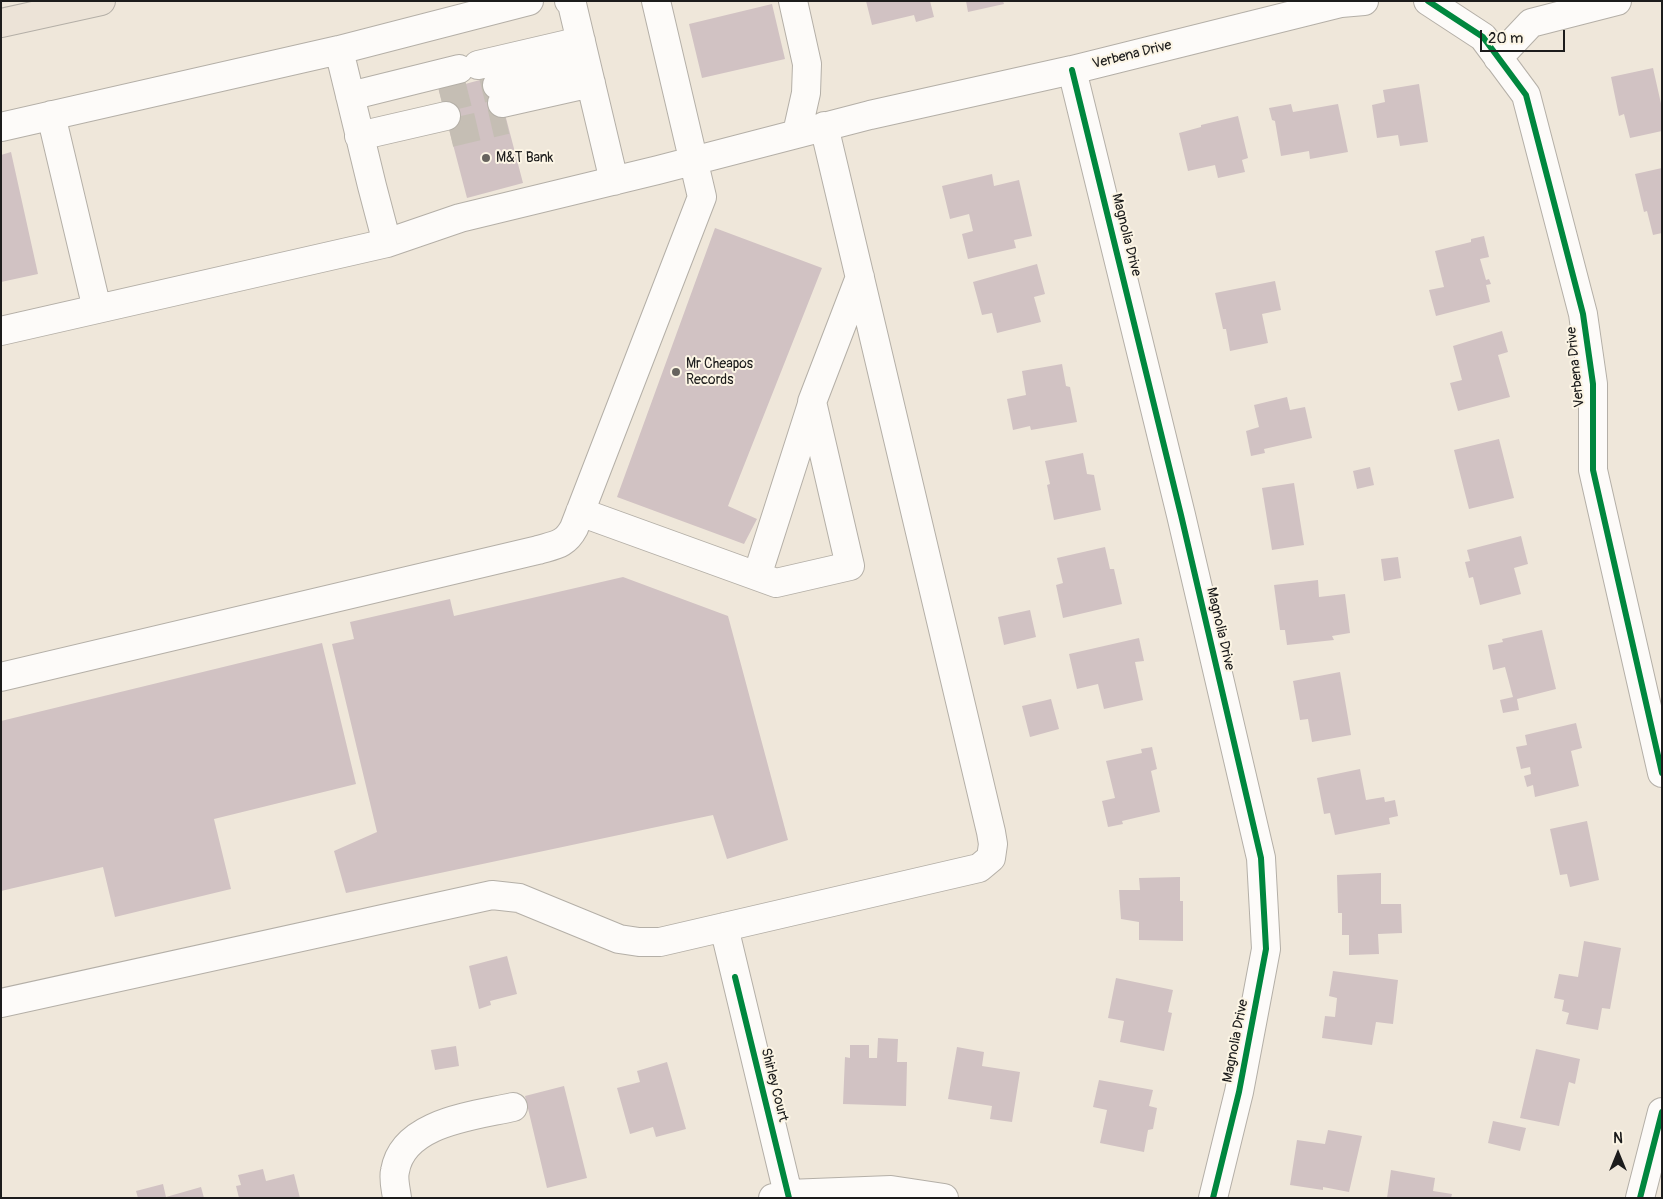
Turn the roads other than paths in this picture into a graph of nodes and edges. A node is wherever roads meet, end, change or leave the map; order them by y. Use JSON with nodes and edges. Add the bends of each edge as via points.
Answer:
{"nodes":[{"id":1,"x":101,"y":1,"type":"edge"},
{"id":2,"x":529,"y":1,"type":"edge"},
{"id":3,"x":569,"y":1,"type":"edge"},
{"id":4,"x":656,"y":1,"type":"edge"},
{"id":5,"x":792,"y":1,"type":"edge"},
{"id":6,"x":1364,"y":1,"type":"edge"},
{"id":7,"x":1428,"y":1,"type":"edge"},
{"id":8,"x":1617,"y":1,"type":"edge"},
{"id":9,"x":1,"y":23,"type":"edge"},
{"id":10,"x":339,"y":50,"type":"junction"},
{"id":11,"x":1498,"y":58,"type":"junction"},
{"id":12,"x":1072,"y":70,"type":"junction"},
{"id":13,"x":588,"y":72,"type":"junction"},
{"id":14,"x":51,"y":115,"type":"junction"},
{"id":15,"x":357,"y":126,"type":"junction"},
{"id":16,"x":824,"y":126,"type":"junction"},
{"id":17,"x":1,"y":127,"type":"edge"},
{"id":18,"x":797,"y":133,"type":"junction"},
{"id":19,"x":693,"y":160,"type":"junction"},
{"id":20,"x":614,"y":181,"type":"junction"},
{"id":21,"x":387,"y":243,"type":"junction"},
{"id":22,"x":860,"y":277,"type":"junction"},
{"id":23,"x":97,"y":309,"type":"junction"},
{"id":24,"x":1,"y":331,"type":"edge"},
{"id":25,"x":812,"y":402,"type":"junction"},
{"id":26,"x":580,"y":512,"type":"junction"},
{"id":27,"x":757,"y":576,"type":"junction"},
{"id":28,"x":1650,"y":665,"type":"edge"},
{"id":29,"x":1,"y":677,"type":"edge"},
{"id":30,"x":1662,"y":773,"type":"edge"},
{"id":31,"x":724,"y":927,"type":"junction"},
{"id":32,"x":1,"y":1003,"type":"edge"},
{"id":33,"x":513,"y":1107,"type":"dead end"},
{"id":34,"x":1662,"y":1112,"type":"edge"},
{"id":35,"x":783,"y":1197,"type":"edge"},
{"id":36,"x":396,"y":1198,"type":"edge"},
{"id":37,"x":944,"y":1198,"type":"edge"},
{"id":38,"x":1213,"y":1198,"type":"edge"},
{"id":39,"x":1640,"y":1198,"type":"edge"}],
"edges":[{"from":1,"to":9,"type":"main road"},
{"from":2,"to":10,"type":"street"},
{"from":3,"to":13,"type":"street"},
{"from":4,"to":19,"type":"street"},
{"from":5,"to":18,"type":"street","via":[[806,64],[806,94]]},
{"from":6,"to":12,"type":"street","name":"Verbena Drive","via":[[1340,3]]},
{"from":7,"to":11,"type":"street","name":"Verbena Drive","via":[[1482,37]]},
{"from":8,"to":11,"type":"street","via":[[1531,23]]},
{"from":10,"to":14,"type":"street"},
{"from":10,"to":15,"type":"street"},
{"from":11,"to":28,"type":"street","name":"Verbena Drive","via":[[1526,95],[1583,314],[1593,384],[1593,470]]},
{"from":12,"to":16,"type":"street","name":"Verbena Drive"},
{"from":12,"to":38,"type":"street","name":"Magnolia Drive","via":[[1181,515],[1260,858],[1266,949],[1239,1092]]},
{"from":13,"to":13,"type":"street","via":[[502,103]]},
{"from":13,"to":15,"type":"street","via":[[468,67]]},
{"from":13,"to":20,"type":"street"},
{"from":14,"to":17,"type":"street"},
{"from":14,"to":23,"type":"street"},
{"from":15,"to":15,"type":"street","via":[[446,116]]},
{"from":15,"to":21,"type":"street"},
{"from":16,"to":18,"type":"street","name":"Verbena Drive"},
{"from":16,"to":22,"type":"street"},
{"from":18,"to":19,"type":"street","name":"Verbena Drive"},
{"from":19,"to":20,"type":"street","name":"Verbena Drive"},
{"from":19,"to":26,"type":"street","via":[[702,197]]},
{"from":20,"to":21,"type":"street","name":"Verbena Drive","via":[[460,218]]},
{"from":21,"to":23,"type":"street","name":"Verbena Drive"},
{"from":22,"to":25,"type":"street"},
{"from":22,"to":31,"type":"street","via":[[993,844],[991,858],[979,868]]},
{"from":23,"to":24,"type":"street","name":"Verbena Drive"},
{"from":25,"to":27,"type":"street"},
{"from":25,"to":27,"type":"street","via":[[850,566],[776,583]]},
{"from":26,"to":27,"type":"street"},
{"from":26,"to":29,"type":"street","via":[[569,538],[562,543]]},
{"from":28,"to":30,"type":"street","name":"Verbena Drive"},
{"from":31,"to":32,"type":"street","via":[[660,942],[639,942],[619,939],[518,898],[492,895]]},
{"from":31,"to":35,"type":"street","name":"Shirley Court"},
{"from":33,"to":36,"type":"street","via":[[443,1122],[419,1135],[404,1148],[394,1171]]},
{"from":34,"to":39,"type":"street"},
{"from":35,"to":37,"type":"street","via":[[891,1190]]}]}
